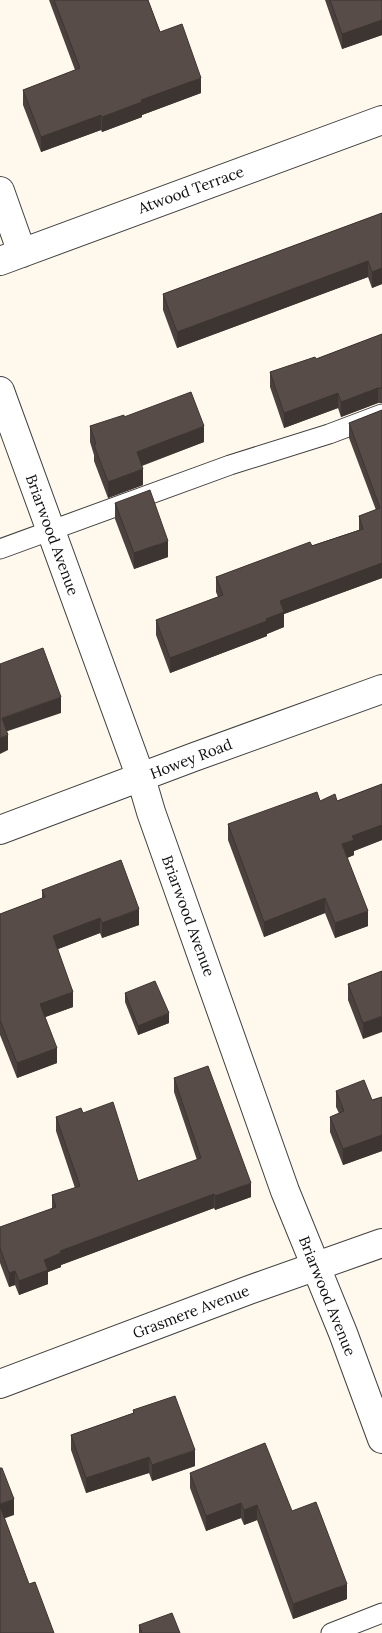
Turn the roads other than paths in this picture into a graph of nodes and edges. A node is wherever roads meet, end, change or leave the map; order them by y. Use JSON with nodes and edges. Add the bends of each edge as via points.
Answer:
{"nodes":[{"id":1,"x":382,"y":120,"type":"edge"},
{"id":2,"x":0,"y":191,"type":"edge"},
{"id":3,"x":11,"y":257,"type":"edge"},
{"id":4,"x":0,"y":391,"type":"edge"},
{"id":5,"x":382,"y":414,"type":"edge"},
{"id":6,"x":51,"y":530,"type":"junction"},
{"id":7,"x":0,"y":549,"type":"edge"},
{"id":8,"x":382,"y":689,"type":"edge"},
{"id":9,"x":141,"y":778,"type":"junction"},
{"id":10,"x":0,"y":830,"type":"edge"},
{"id":11,"x":382,"y":1243,"type":"edge"},
{"id":12,"x":316,"y":1266,"type":"junction"},
{"id":13,"x":0,"y":1384,"type":"edge"},
{"id":14,"x":382,"y":1439,"type":"edge"},
{"id":15,"x":382,"y":1613,"type":"edge"},
{"id":16,"x":331,"y":1633,"type":"edge"}],
"edges":[{"from":1,"to":3,"type":"street","name":"Atwood Terrace"},
{"from":2,"to":3,"type":"street"},
{"from":4,"to":6,"type":"street","name":"Briarwood Avenue"},
{"from":5,"to":6,"type":"lane"},
{"from":6,"to":7,"type":"lane"},
{"from":6,"to":9,"type":"street","name":"Briarwood Avenue"},
{"from":8,"to":9,"type":"street","name":"Howey Road"},
{"from":9,"to":10,"type":"street","name":"Howey Road"},
{"from":9,"to":12,"type":"street","name":"Briarwood Avenue","via":[[285,1191]]},
{"from":11,"to":12,"type":"street","name":"Grasmere Avenue"},
{"from":12,"to":13,"type":"street","name":"Grasmere Avenue"},
{"from":12,"to":14,"type":"street","name":"Briarwood Avenue"},
{"from":15,"to":16,"type":"lane"}]}
